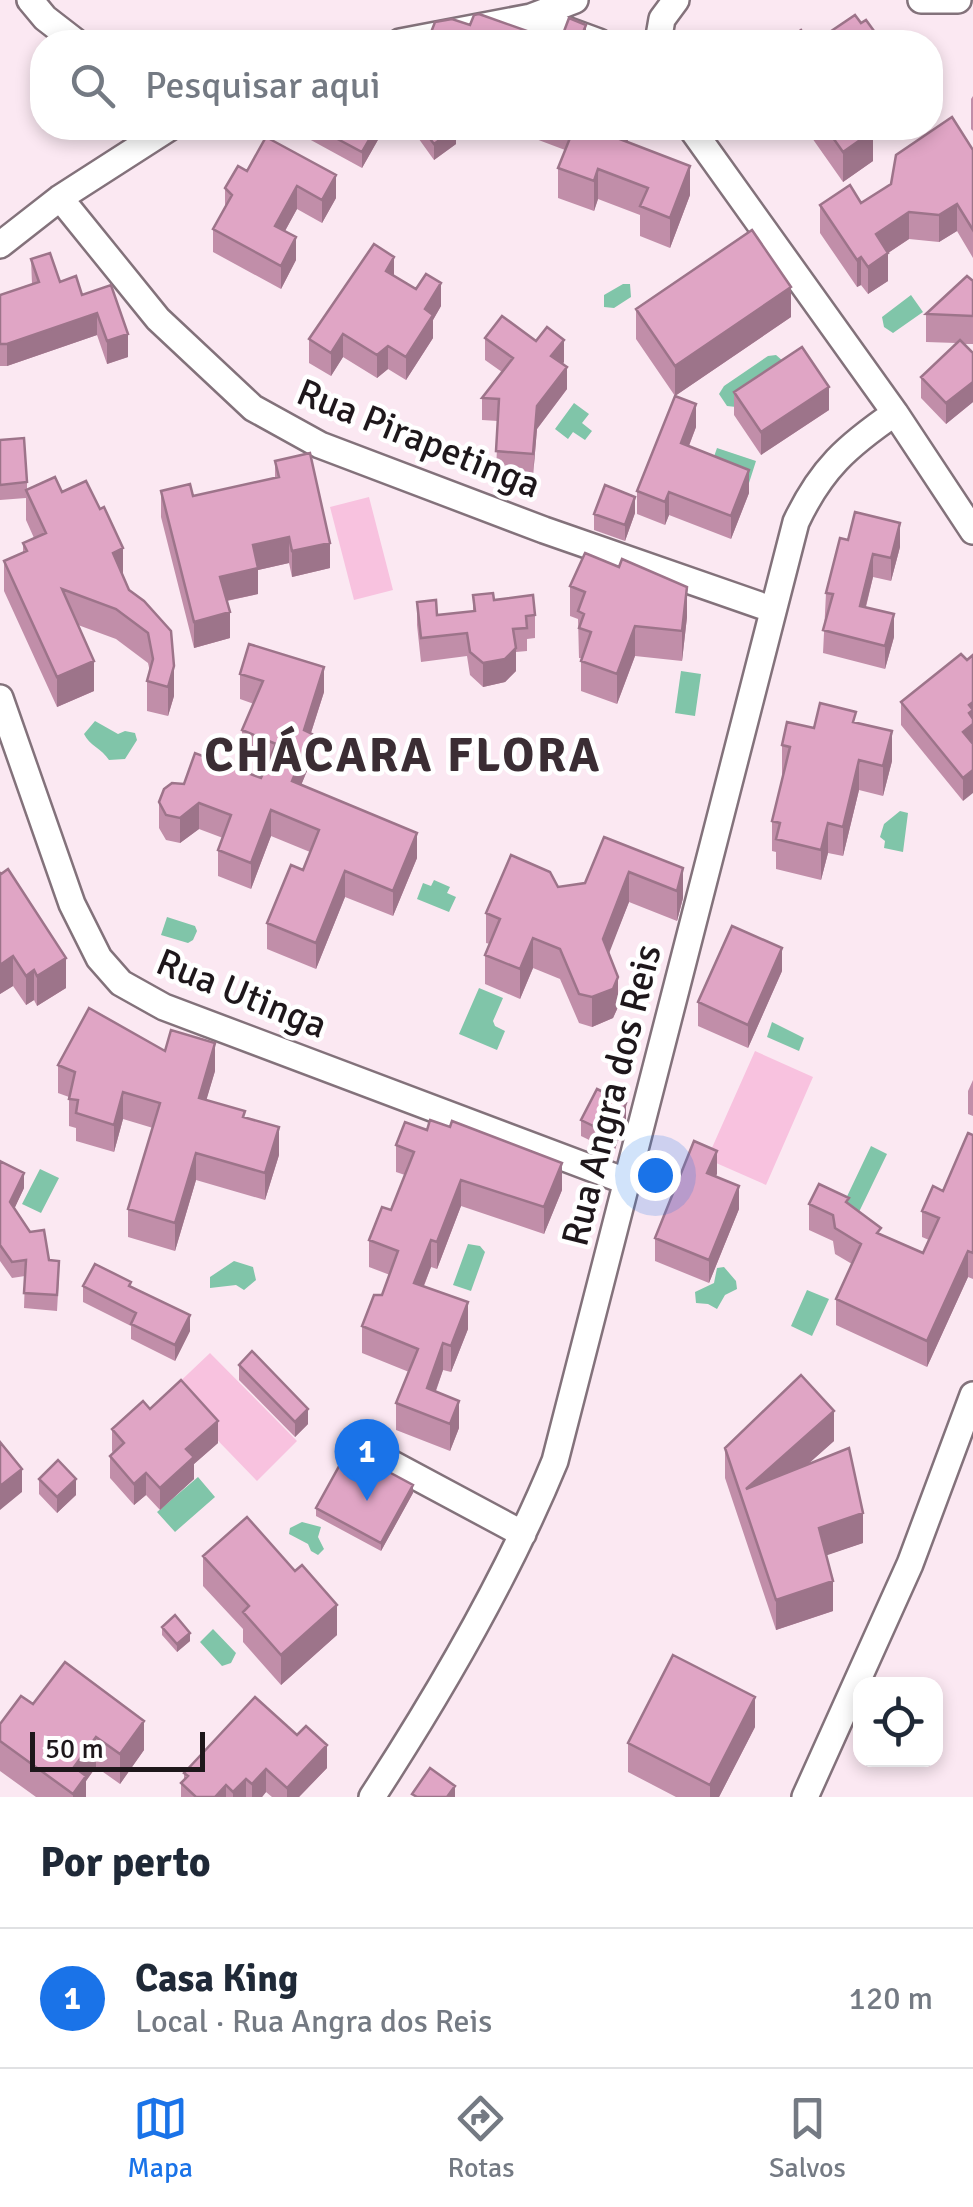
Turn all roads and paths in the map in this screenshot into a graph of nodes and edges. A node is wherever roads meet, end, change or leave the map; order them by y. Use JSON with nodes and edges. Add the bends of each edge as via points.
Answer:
{"nodes":[{"id":1,"x":30,"y":0,"type":"edge"},
{"id":2,"x":575,"y":0,"type":"edge"},
{"id":3,"x":676,"y":0,"type":"edge"},
{"id":4,"x":921,"y":0,"type":"edge"},
{"id":5,"x":958,"y":0,"type":"edge"},
{"id":6,"x":531,"y":17,"type":"junction"},
{"id":7,"x":60,"y":30,"type":"edge"},
{"id":8,"x":463,"y":30,"type":"edge"},
{"id":9,"x":566,"y":30,"type":"edge"},
{"id":10,"x":660,"y":30,"type":"edge"},
{"id":11,"x":150,"y":140,"type":"edge"},
{"id":12,"x":701,"y":140,"type":"edge"},
{"id":13,"x":60,"y":198,"type":"junction"},
{"id":14,"x":0,"y":245,"type":"edge"},
{"id":15,"x":895,"y":413,"type":"junction"},
{"id":16,"x":973,"y":531,"type":"edge"},
{"id":17,"x":771,"y":610,"type":"junction"},
{"id":18,"x":0,"y":698,"type":"edge"},
{"id":19,"x":628,"y":1182,"type":"junction"},
{"id":20,"x":973,"y":1395,"type":"edge"},
{"id":21,"x":358,"y":1445,"type":"dead end"},
{"id":22,"x":523,"y":1534,"type":"junction"},
{"id":23,"x":372,"y":1797,"type":"edge"},
{"id":24,"x":805,"y":1797,"type":"edge"}],
"edges":[{"from":1,"to":7,"type":"street"},
{"from":2,"to":6,"type":"street"},
{"from":3,"to":10,"type":"street"},
{"from":4,"to":5,"type":"street"},
{"from":6,"to":8,"type":"street"},
{"from":6,"to":9,"type":"street"},
{"from":11,"to":13,"type":"street"},
{"from":12,"to":15,"type":"street"},
{"from":13,"to":14,"type":"street"},
{"from":13,"to":17,"type":"street","name":"Rua Pirapetinga","via":[[158,320],[253,408],[320,445]]},
{"from":15,"to":16,"type":"street"},
{"from":15,"to":17,"type":"street","name":"Rua Angra dos Reis","via":[[852,444],[812,488]]},
{"from":17,"to":19,"type":"street","name":"Rua Angra dos Reis"},
{"from":18,"to":19,"type":"street","name":"Rua Utinga","via":[[72,904],[99,958],[121,983],[164,1007]]},
{"from":19,"to":22,"type":"street","name":"Rua Angra dos Reis","via":[[555,1461]]},
{"from":20,"to":24,"type":"street","via":[[910,1564]]},
{"from":21,"to":22,"type":"street"},
{"from":22,"to":23,"type":"street","name":"Rua Angra dos Reis"}]}
